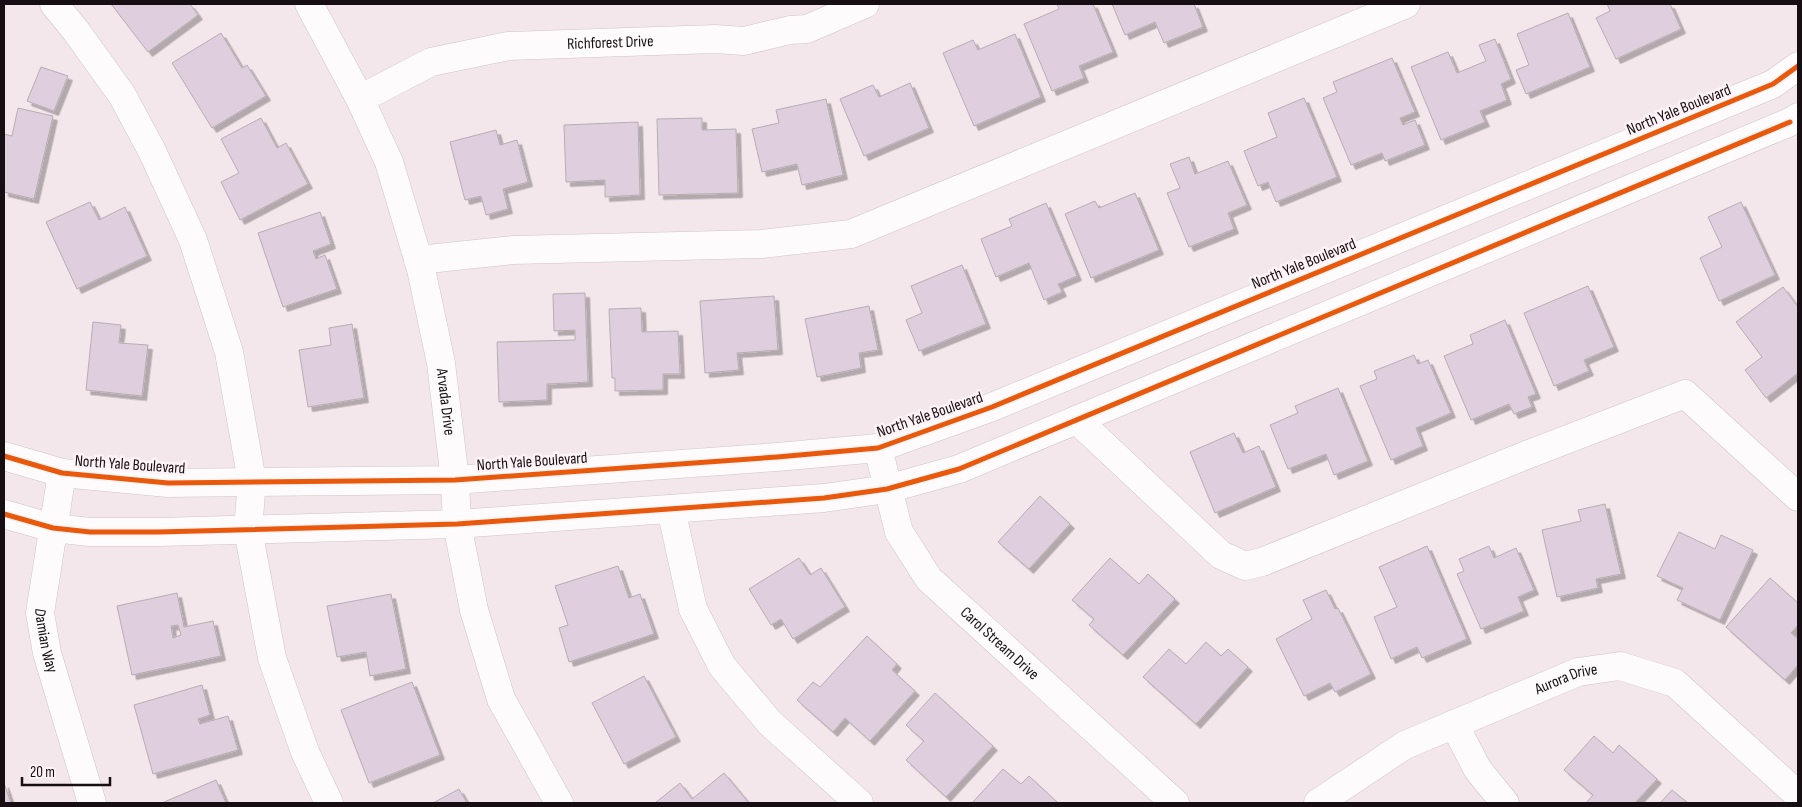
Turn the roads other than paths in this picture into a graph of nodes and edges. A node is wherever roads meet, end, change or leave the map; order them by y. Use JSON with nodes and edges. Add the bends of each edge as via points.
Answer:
{"nodes":[{"id":1,"x":54,"y":4,"type":"edge"},
{"id":2,"x":309,"y":4,"type":"edge"},
{"id":3,"x":866,"y":4,"type":"edge"},
{"id":4,"x":1406,"y":4,"type":"edge"},
{"id":5,"x":1798,"y":66,"type":"edge"},
{"id":6,"x":1773,"y":84,"type":"junction"},
{"id":7,"x":360,"y":100,"type":"junction"},
{"id":8,"x":1796,"y":125,"type":"edge"},
{"id":9,"x":418,"y":260,"type":"junction"},
{"id":10,"x":1077,"y":420,"type":"junction"},
{"id":11,"x":878,"y":448,"type":"junction"},
{"id":12,"x":4,"y":456,"type":"edge"},
{"id":13,"x":62,"y":473,"type":"junction"},
{"id":14,"x":455,"y":480,"type":"junction"},
{"id":15,"x":252,"y":481,"type":"junction"},
{"id":16,"x":887,"y":489,"type":"junction"},
{"id":17,"x":1798,"y":498,"type":"edge"},
{"id":18,"x":671,"y":509,"type":"junction"},
{"id":19,"x":4,"y":514,"type":"edge"},
{"id":20,"x":457,"y":524,"type":"junction"},
{"id":21,"x":53,"y":528,"type":"junction"},
{"id":22,"x":248,"y":530,"type":"junction"},
{"id":23,"x":1454,"y":724,"type":"junction"},
{"id":24,"x":1798,"y":794,"type":"edge"},
{"id":25,"x":92,"y":803,"type":"edge"},
{"id":26,"x":329,"y":803,"type":"edge"},
{"id":27,"x":559,"y":803,"type":"edge"},
{"id":28,"x":859,"y":803,"type":"edge"},
{"id":29,"x":1176,"y":803,"type":"edge"},
{"id":30,"x":1318,"y":803,"type":"edge"},
{"id":31,"x":1505,"y":803,"type":"edge"}],
"edges":[{"from":1,"to":15,"type":"street","via":[[122,95],[193,240],[229,352]]},
{"from":2,"to":7,"type":"street","name":"Arvada Drive"},
{"from":3,"to":7,"type":"street","name":"Richforest Drive","via":[[807,29],[744,41],[715,39],[508,46],[431,62]]},
{"from":4,"to":9,"type":"street","via":[[851,234],[761,244],[513,250]]},
{"from":5,"to":6,"type":"street","name":"North Yale Boulevard"},
{"from":6,"to":8,"type":"street"},
{"from":6,"to":11,"type":"street","name":"North Yale Boulevard","via":[[992,407]]},
{"from":7,"to":9,"type":"street","name":"Arvada Drive","via":[[389,162]]},
{"from":8,"to":10,"type":"street"},
{"from":9,"to":14,"type":"street","name":"Arvada Drive","via":[[441,363]]},
{"from":10,"to":16,"type":"street","via":[[959,469]]},
{"from":10,"to":17,"type":"street","via":[[1221,555],[1245,566],[1685,394]]},
{"from":11,"to":14,"type":"street","name":"North Yale Boulevard"},
{"from":11,"to":16,"type":"street","name":"Carol Stream Drive"},
{"from":12,"to":13,"type":"street","name":"North Yale Boulevard"},
{"from":13,"to":15,"type":"street","name":"North Yale Boulevard","via":[[168,483]]},
{"from":13,"to":21,"type":"street","name":"Damian Way"},
{"from":14,"to":15,"type":"street","name":"North Yale Boulevard"},
{"from":14,"to":20,"type":"street","name":"Arvada Drive"},
{"from":15,"to":22,"type":"street"},
{"from":16,"to":18,"type":"street","via":[[824,498]]},
{"from":16,"to":29,"type":"street","name":"Carol Stream Drive","via":[[899,532],[929,578]]},
{"from":18,"to":20,"type":"street"},
{"from":18,"to":28,"type":"street","via":[[693,609],[722,666],[770,723]]},
{"from":19,"to":21,"type":"street"},
{"from":20,"to":22,"type":"street"},
{"from":20,"to":27,"type":"street","name":"Arvada Drive","via":[[474,610],[501,699]]},
{"from":21,"to":22,"type":"street","via":[[100,532]]},
{"from":21,"to":25,"type":"street","name":"Damian Way","via":[[40,613],[47,653]]},
{"from":22,"to":26,"type":"street","via":[[272,658],[305,752]]},
{"from":23,"to":24,"type":"street","name":"Aurora Drive","via":[[1578,672],[1620,666],[1675,683]]},
{"from":23,"to":30,"type":"street","name":"Aurora Drive","via":[[1405,745]]},
{"from":23,"to":31,"type":"street","via":[[1478,770]]}]}
